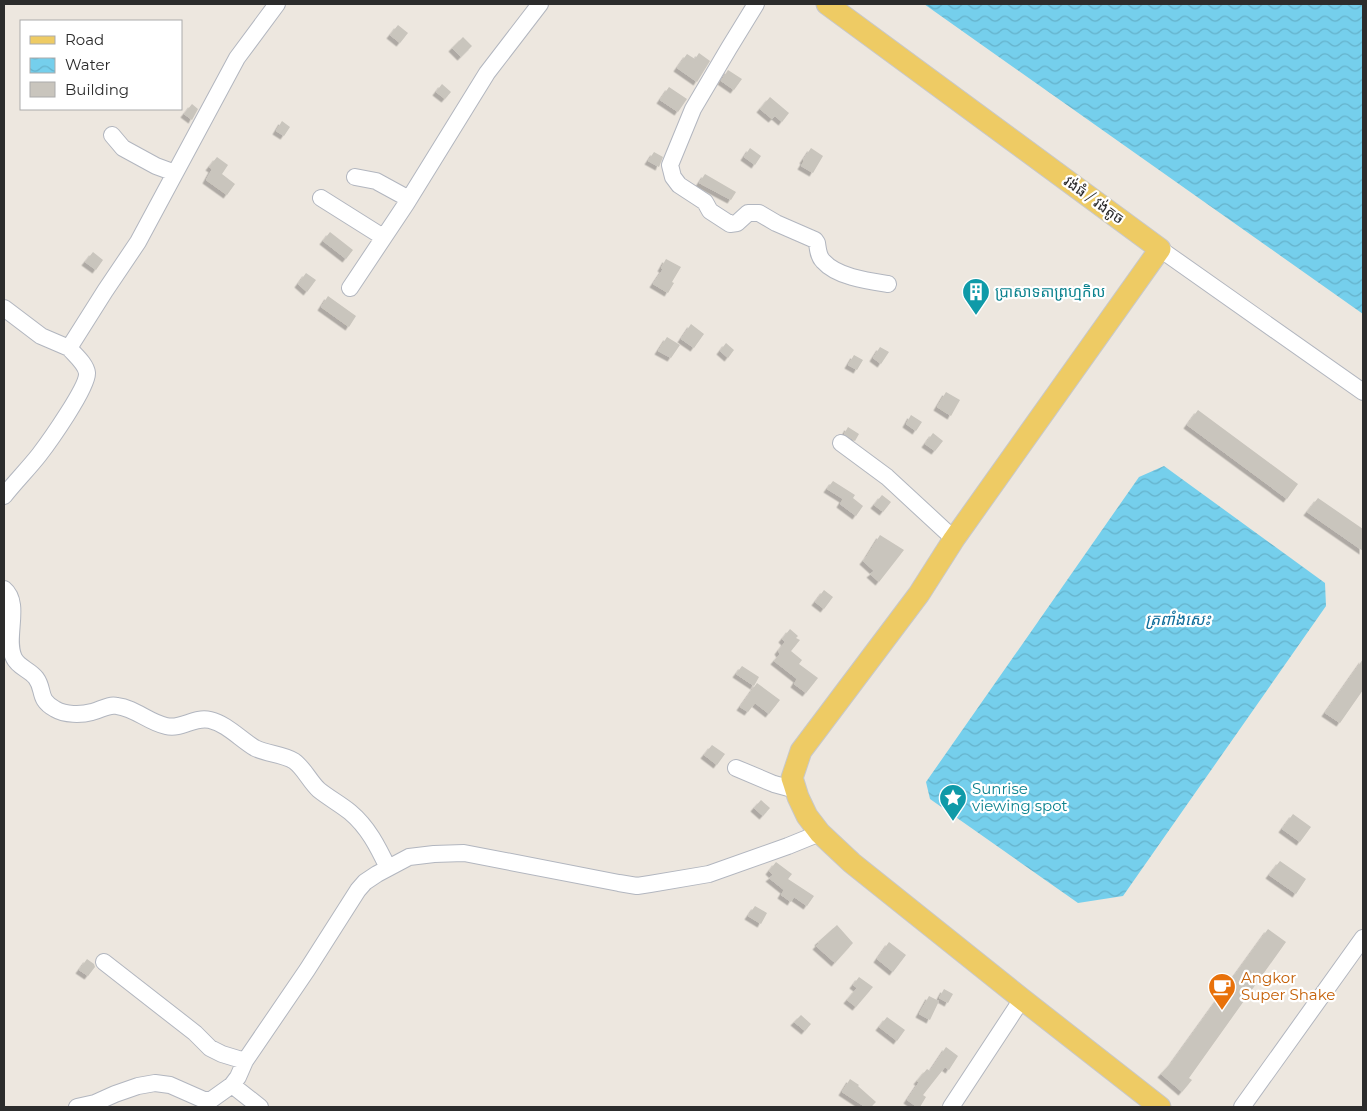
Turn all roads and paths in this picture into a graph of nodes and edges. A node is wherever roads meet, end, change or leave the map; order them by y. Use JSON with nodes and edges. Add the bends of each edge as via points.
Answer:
{"nodes":[{"id":1,"x":277,"y":4,"type":"edge"},
{"id":2,"x":540,"y":4,"type":"edge"},
{"id":3,"x":756,"y":4,"type":"edge"},
{"id":4,"x":827,"y":4,"type":"edge"},
{"id":5,"x":112,"y":135,"type":"dead end"},
{"id":6,"x":175,"y":173,"type":"junction"},
{"id":7,"x":355,"y":177,"type":"dead end"},
{"id":8,"x":321,"y":198,"type":"dead end"},
{"id":9,"x":408,"y":199,"type":"junction"},
{"id":10,"x":383,"y":237,"type":"junction"},
{"id":11,"x":1160,"y":249,"type":"junction"},
{"id":12,"x":888,"y":284,"type":"dead end"},
{"id":13,"x":350,"y":288,"type":"dead end"},
{"id":14,"x":4,"y":308,"type":"edge"},
{"id":15,"x":69,"y":348,"type":"junction"},
{"id":16,"x":1363,"y":392,"type":"edge"},
{"id":17,"x":841,"y":443,"type":"dead end"},
{"id":18,"x":4,"y":496,"type":"edge"},
{"id":19,"x":954,"y":539,"type":"junction"},
{"id":20,"x":4,"y":589,"type":"edge"},
{"id":21,"x":736,"y":768,"type":"dead end"},
{"id":22,"x":796,"y":790,"type":"junction"},
{"id":23,"x":820,"y":833,"type":"junction"},
{"id":24,"x":388,"y":868,"type":"junction"},
{"id":25,"x":1363,"y":938,"type":"edge"},
{"id":26,"x":104,"y":962,"type":"dead end"},
{"id":27,"x":1022,"y":999,"type":"junction"},
{"id":28,"x":245,"y":1061,"type":"junction"},
{"id":29,"x":232,"y":1084,"type":"junction"},
{"id":30,"x":202,"y":1104,"type":"edge"},
{"id":31,"x":77,"y":1107,"type":"edge"},
{"id":32,"x":260,"y":1107,"type":"edge"},
{"id":33,"x":951,"y":1107,"type":"edge"},
{"id":34,"x":1160,"y":1107,"type":"edge"},
{"id":35,"x":1242,"y":1107,"type":"edge"}],
"edges":[{"from":1,"to":6,"type":"street","via":[[238,58]]},
{"from":2,"to":9,"type":"street","via":[[487,73]]},
{"from":3,"to":12,"type":"street","via":[[693,109],[670,165],[673,177],[679,185],[705,202],[710,211],[730,224],[738,222],[748,212],[759,212],[815,240],[823,262],[839,273]]},
{"from":4,"to":11,"type":"main road","name":"វង់ធំ / វង់តូច"},
{"from":5,"to":6,"type":"street","via":[[123,148]]},
{"from":6,"to":15,"type":"street","via":[[138,242]]},
{"from":7,"to":9,"type":"street","via":[[376,181]]},
{"from":8,"to":10,"type":"street"},
{"from":9,"to":10,"type":"street"},
{"from":10,"to":13,"type":"street"},
{"from":11,"to":16,"type":"street","name":"វង់ធំ / វង់តូច"},
{"from":11,"to":19,"type":"main road"},
{"from":14,"to":15,"type":"street","via":[[41,336]]},
{"from":15,"to":18,"type":"street","via":[[88,375],[73,405],[39,456]]},
{"from":17,"to":19,"type":"street","via":[[887,477]]},
{"from":19,"to":22,"type":"main road","via":[[919,594],[801,751],[792,778]]},
{"from":20,"to":24,"type":"street","via":[[9,593],[12,604],[13,656],[36,678],[46,703],[56,710],[78,714],[107,706],[126,707],[144,718],[172,728],[196,720],[210,720],[227,728],[255,748],[294,762],[318,789],[366,828]]},
{"from":21,"to":22,"type":"street"},
{"from":22,"to":23,"type":"main road"},
{"from":23,"to":24,"type":"street","via":[[709,874],[637,886],[464,853],[409,857]]},
{"from":23,"to":27,"type":"main road","via":[[852,863]]},
{"from":24,"to":28,"type":"street","via":[[358,890]]},
{"from":25,"to":35,"type":"street"},
{"from":26,"to":28,"type":"street","via":[[210,1048]]},
{"from":27,"to":33,"type":"street"},
{"from":27,"to":34,"type":"main road"},
{"from":28,"to":29,"type":"street"},
{"from":29,"to":30,"type":"street"},
{"from":29,"to":32,"type":"street"},
{"from":30,"to":31,"type":"street","via":[[170,1085],[155,1083]]}]}
